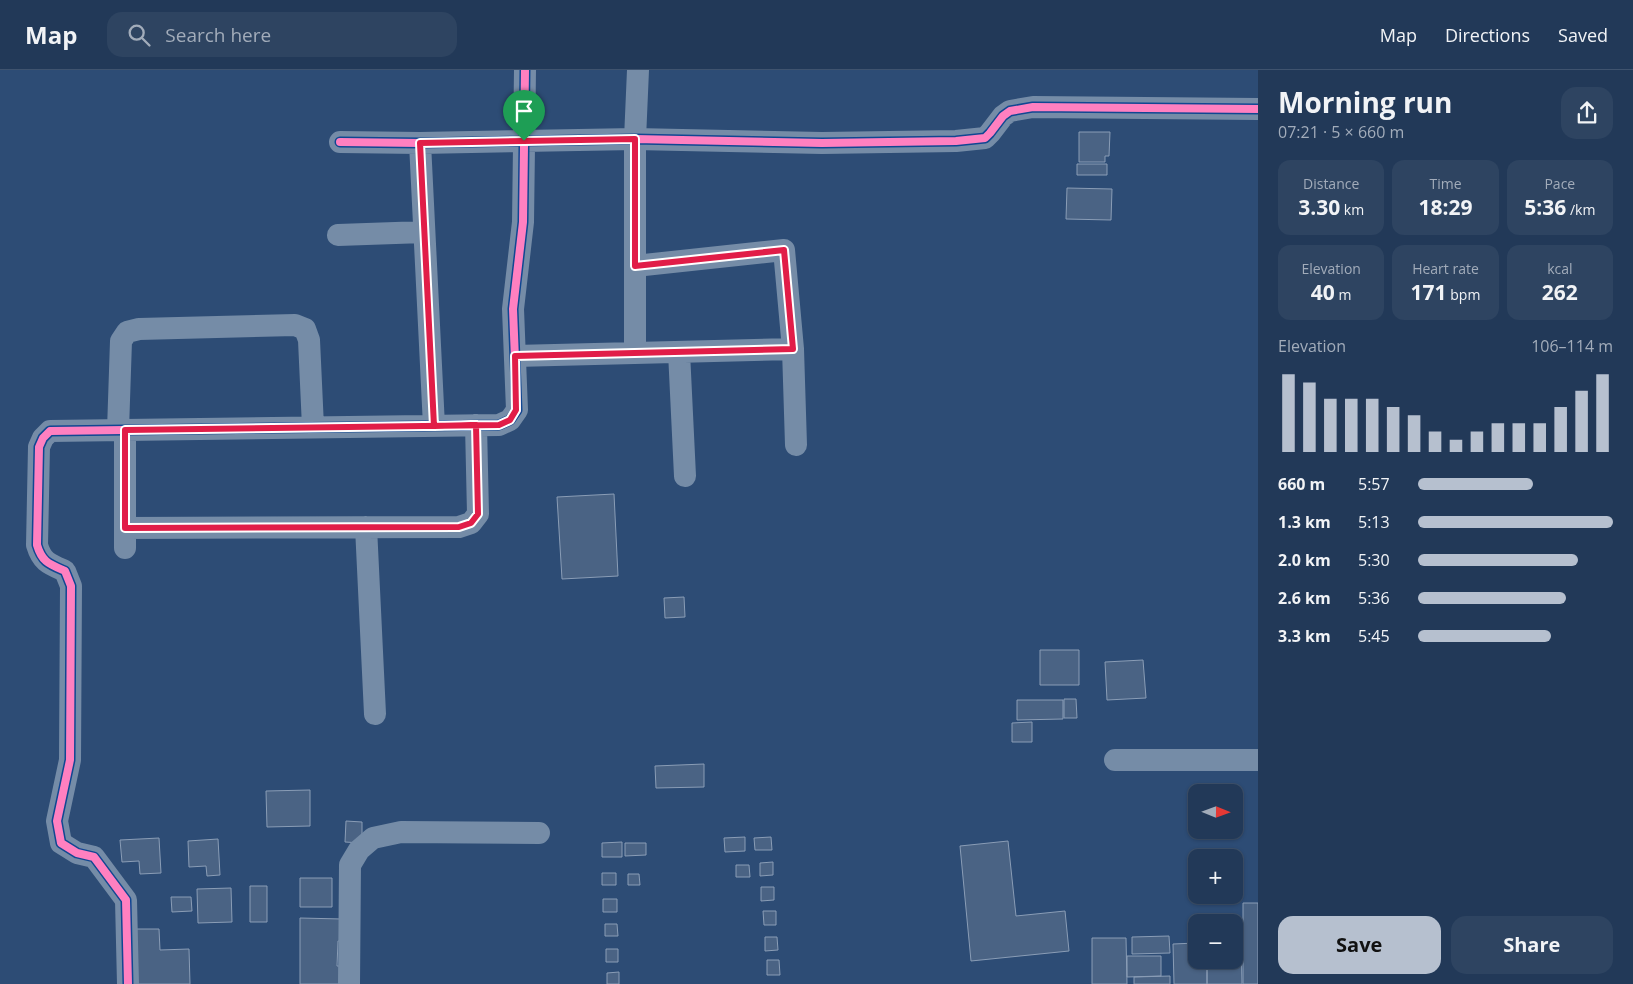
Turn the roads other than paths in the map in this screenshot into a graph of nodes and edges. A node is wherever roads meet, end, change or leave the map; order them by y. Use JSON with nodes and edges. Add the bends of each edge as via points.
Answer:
{"nodes":[{"id":1,"x":525,"y":70,"type":"edge"},
{"id":2,"x":638,"y":70,"type":"edge"},
{"id":3,"x":1258,"y":109,"type":"edge"},
{"id":4,"x":635,"y":139,"type":"junction"},
{"id":5,"x":524,"y":141,"type":"junction"},
{"id":6,"x":340,"y":142,"type":"dead end"},
{"id":7,"x":420,"y":143,"type":"junction"},
{"id":8,"x":424,"y":232,"type":"junction"},
{"id":9,"x":338,"y":235,"type":"dead end"},
{"id":10,"x":635,"y":266,"type":"junction"},
{"id":11,"x":793,"y":349,"type":"junction"},
{"id":12,"x":679,"y":352,"type":"junction"},
{"id":13,"x":634,"y":353,"type":"junction"},
{"id":14,"x":515,"y":356,"type":"junction"},
{"id":15,"x":476,"y":425,"type":"junction"},
{"id":16,"x":434,"y":426,"type":"junction"},
{"id":17,"x":312,"y":428,"type":"junction"},
{"id":18,"x":122,"y":430,"type":"junction"},
{"id":19,"x":796,"y":445,"type":"dead end"},
{"id":20,"x":685,"y":476,"type":"dead end"},
{"id":21,"x":366,"y":527,"type":"junction"},
{"id":22,"x":375,"y":714,"type":"dead end"},
{"id":23,"x":1115,"y":760,"type":"dead end"},
{"id":24,"x":1258,"y":760,"type":"edge"},
{"id":25,"x":539,"y":833,"type":"dead end"},
{"id":26,"x":128,"y":984,"type":"edge"},
{"id":27,"x":349,"y":984,"type":"edge"}],
"edges":[{"from":1,"to":5,"type":"street"},
{"from":2,"to":4,"type":"street"},
{"from":3,"to":4,"type":"street","via":[[1033,107],[1010,111],[1002,116],[985,138],[956,141],[822,143]]},
{"from":4,"to":5,"type":"street"},
{"from":4,"to":10,"type":"street"},
{"from":5,"to":7,"type":"street"},
{"from":5,"to":14,"type":"street","via":[[523,222],[513,308]]},
{"from":6,"to":7,"type":"street"},
{"from":7,"to":8,"type":"street"},
{"from":8,"to":9,"type":"street"},
{"from":8,"to":16,"type":"street"},
{"from":10,"to":11,"type":"street","via":[[784,250]]},
{"from":10,"to":13,"type":"street"},
{"from":11,"to":12,"type":"street"},
{"from":11,"to":19,"type":"street"},
{"from":12,"to":13,"type":"street"},
{"from":12,"to":20,"type":"street"},
{"from":13,"to":14,"type":"street"},
{"from":14,"to":15,"type":"street","via":[[516,410],[510,420],[499,425]]},
{"from":15,"to":16,"type":"street"},
{"from":15,"to":21,"type":"street","via":[[478,514],[471,523],[459,527]]},
{"from":16,"to":17,"type":"street"},
{"from":17,"to":18,"type":"street"},
{"from":17,"to":18,"type":"street","via":[[309,340],[305,329],[295,324],[139,328],[128,332],[121,341]]},
{"from":18,"to":21,"type":"street","via":[[125,538]]},
{"from":18,"to":26,"type":"street","via":[[50,431],[43,438],[37,546],[41,558],[65,571],[71,586],[70,760],[57,822],[61,843],[77,853],[94,857],[126,900]]},
{"from":21,"to":22,"type":"street"},
{"from":23,"to":24,"type":"street"},
{"from":25,"to":27,"type":"street","via":[[401,832],[373,838],[359,850],[350,865]]}]}
